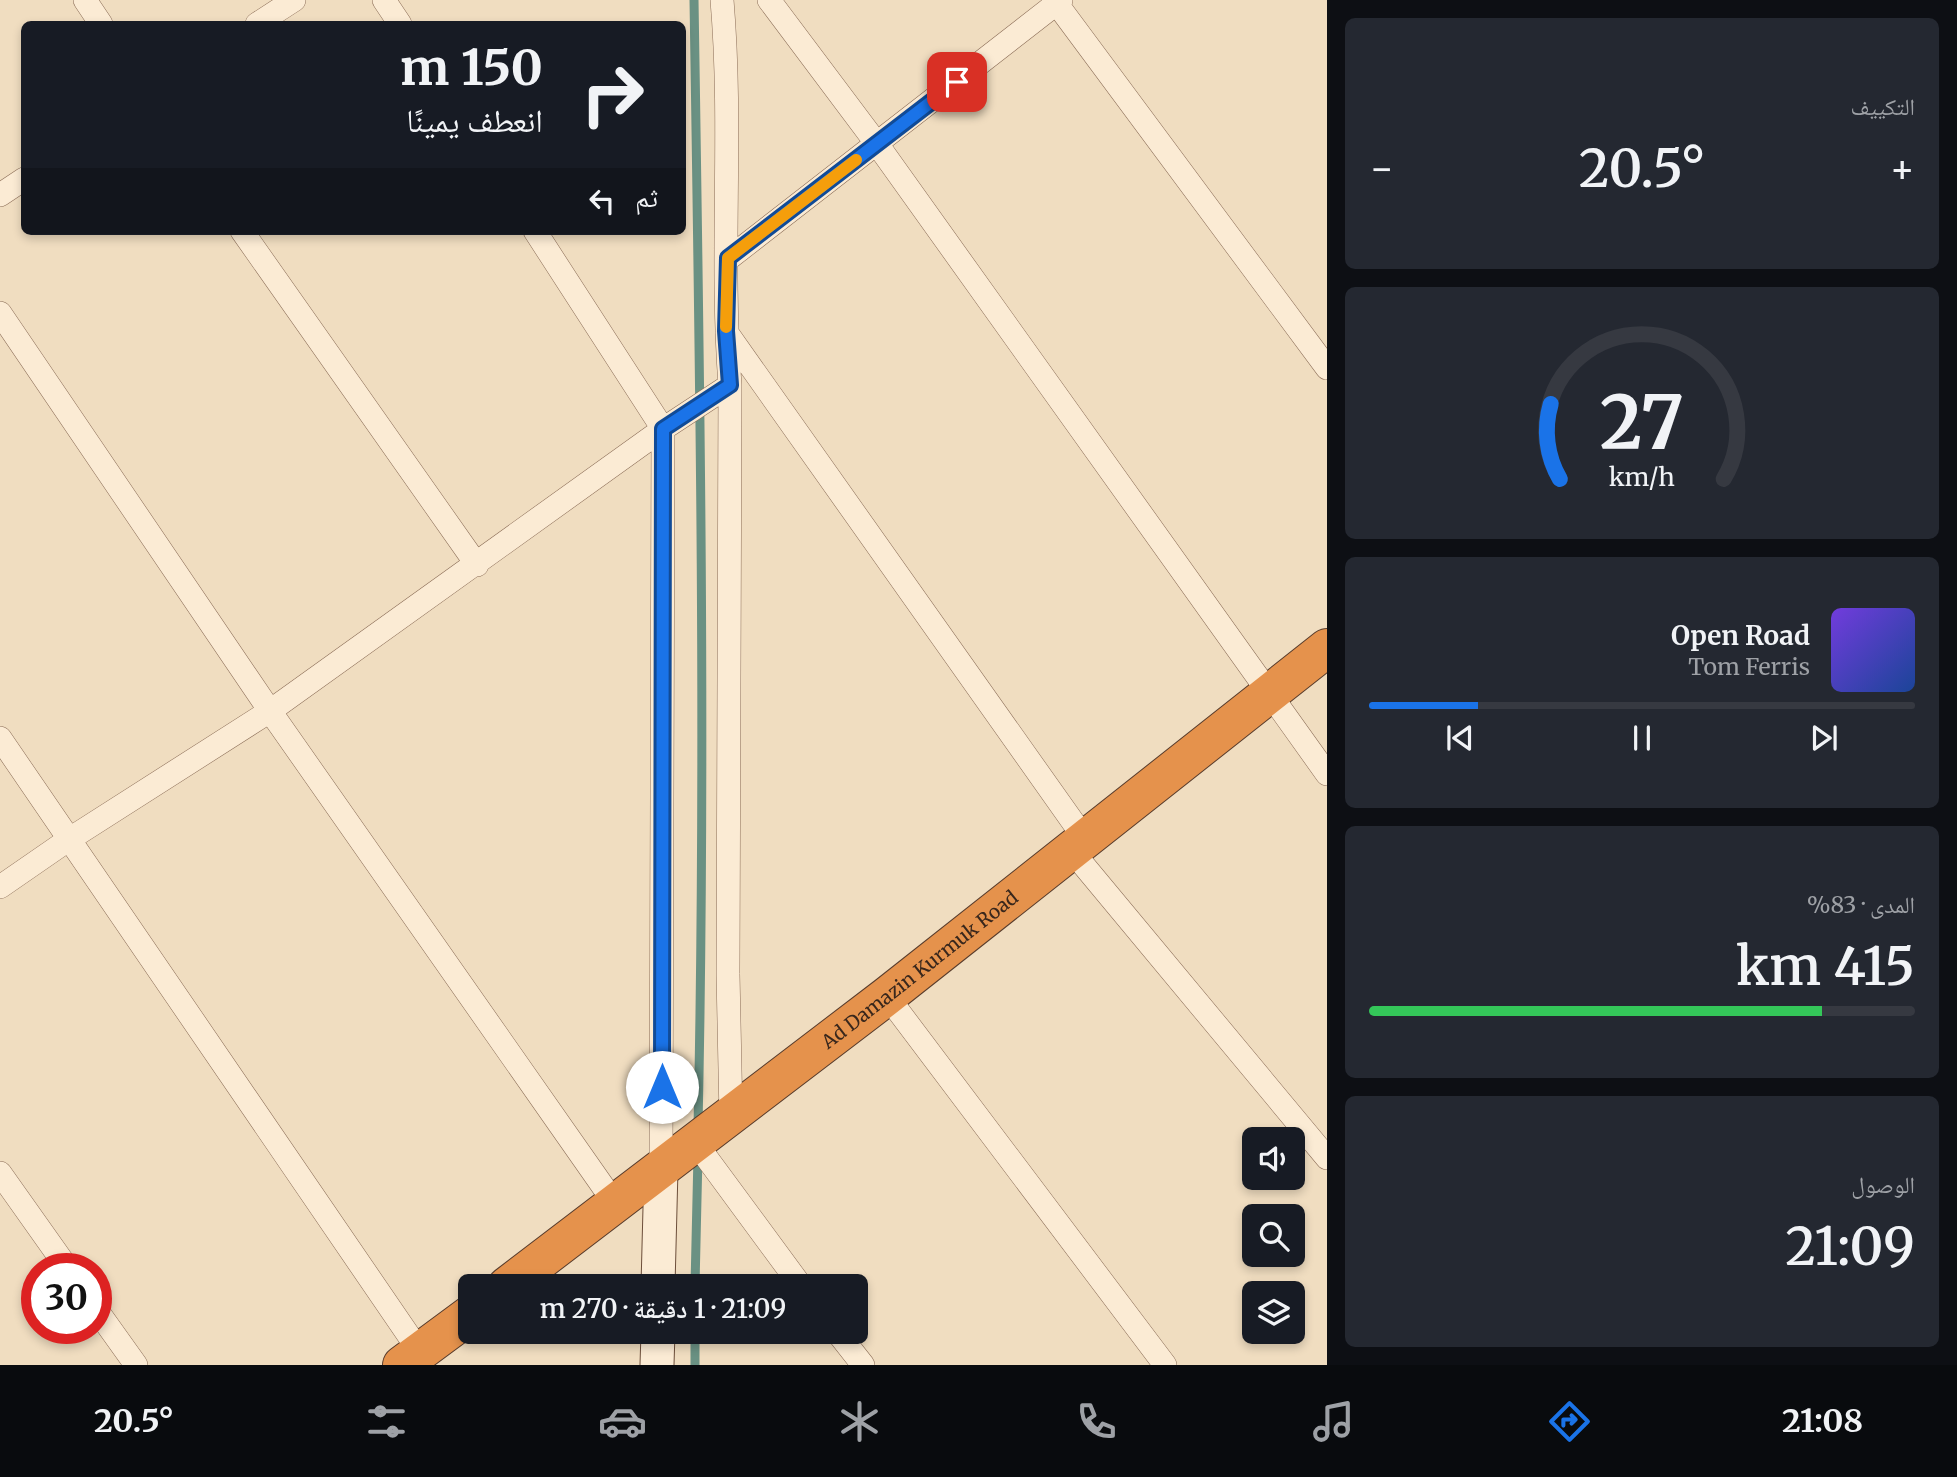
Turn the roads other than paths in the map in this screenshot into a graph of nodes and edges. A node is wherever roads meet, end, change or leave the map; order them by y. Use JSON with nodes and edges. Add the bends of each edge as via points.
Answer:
{"nodes":[{"id":1,"x":85,"y":0,"type":"edge"},
{"id":2,"x":294,"y":0,"type":"edge"},
{"id":3,"x":384,"y":0,"type":"edge"},
{"id":4,"x":722,"y":0,"type":"edge"},
{"id":5,"x":769,"y":0,"type":"edge"},
{"id":6,"x":1057,"y":1,"type":"edge"},
{"id":7,"x":99,"y":21,"type":"edge"},
{"id":8,"x":262,"y":21,"type":"edge"},
{"id":9,"x":398,"y":21,"type":"edge"},
{"id":10,"x":877,"y":144,"type":"junction"},
{"id":11,"x":21,"y":181,"type":"edge"},
{"id":12,"x":0,"y":195,"type":"edge"},
{"id":13,"x":245,"y":235,"type":"edge"},
{"id":14,"x":537,"y":235,"type":"edge"},
{"id":15,"x":728,"y":258,"type":"junction"},
{"id":16,"x":0,"y":313,"type":"edge"},
{"id":17,"x":726,"y":331,"type":"junction"},
{"id":18,"x":1327,"y":368,"type":"edge"},
{"id":19,"x":730,"y":385,"type":"junction"},
{"id":20,"x":663,"y":429,"type":"junction"},
{"id":21,"x":477,"y":565,"type":"junction"},
{"id":22,"x":1327,"y":648,"type":"edge"},
{"id":23,"x":1268,"y":694,"type":"junction"},
{"id":24,"x":270,"y":711,"type":"junction"},
{"id":25,"x":0,"y":738,"type":"edge"},
{"id":26,"x":1327,"y":774,"type":"edge"},
{"id":27,"x":68,"y":840,"type":"junction"},
{"id":28,"x":1078,"y":845,"type":"junction"},
{"id":29,"x":0,"y":887,"type":"edge"},
{"id":30,"x":887,"y":996,"type":"junction"},
{"id":31,"x":731,"y":1117,"type":"junction"},
{"id":32,"x":695,"y":1142,"type":"junction"},
{"id":33,"x":1327,"y":1158,"type":"edge"},
{"id":34,"x":661,"y":1169,"type":"junction"},
{"id":35,"x":0,"y":1173,"type":"edge"},
{"id":36,"x":616,"y":1205,"type":"junction"},
{"id":37,"x":57,"y":1253,"type":"edge"},
{"id":38,"x":523,"y":1274,"type":"edge"},
{"id":39,"x":658,"y":1274,"type":"edge"},
{"id":40,"x":792,"y":1274,"type":"edge"},
{"id":41,"x":458,"y":1324,"type":"edge"},
{"id":42,"x":112,"y":1331,"type":"edge"},
{"id":43,"x":658,"y":1344,"type":"edge"},
{"id":44,"x":846,"y":1344,"type":"edge"},
{"id":45,"x":411,"y":1358,"type":"edge"},
{"id":46,"x":136,"y":1365,"type":"edge"},
{"id":47,"x":657,"y":1365,"type":"edge"},
{"id":48,"x":863,"y":1365,"type":"edge"},
{"id":49,"x":1166,"y":1365,"type":"edge"}],
"edges":[{"from":1,"to":7,"type":"street"},
{"from":2,"to":8,"type":"street"},
{"from":3,"to":9,"type":"street"},
{"from":4,"to":15,"type":"street"},
{"from":5,"to":10,"type":"street"},
{"from":6,"to":10,"type":"street"},
{"from":6,"to":18,"type":"street"},
{"from":10,"to":15,"type":"street"},
{"from":10,"to":23,"type":"street"},
{"from":11,"to":12,"type":"street"},
{"from":13,"to":21,"type":"street"},
{"from":14,"to":20,"type":"street"},
{"from":15,"to":17,"type":"street"},
{"from":16,"to":24,"type":"street"},
{"from":17,"to":19,"type":"street"},
{"from":17,"to":28,"type":"street"},
{"from":19,"to":20,"type":"street"},
{"from":19,"to":31,"type":"street"},
{"from":20,"to":21,"type":"street"},
{"from":20,"to":34,"type":"street"},
{"from":21,"to":24,"type":"street"},
{"from":22,"to":23,"type":"highway","name":"Ad Damazin Kurmuk Road"},
{"from":23,"to":26,"type":"street"},
{"from":23,"to":28,"type":"highway","name":"Ad Damazin Kurmuk Road"},
{"from":24,"to":27,"type":"street"},
{"from":24,"to":36,"type":"street"},
{"from":25,"to":27,"type":"street"},
{"from":27,"to":29,"type":"street"},
{"from":27,"to":45,"type":"street"},
{"from":28,"to":30,"type":"highway","name":"Ad Damazin Kurmuk Road"},
{"from":28,"to":33,"type":"street"},
{"from":30,"to":31,"type":"highway","name":"Ad Damazin Kurmuk Road"},
{"from":30,"to":49,"type":"street"},
{"from":31,"to":32,"type":"highway","name":"Ad Damazin Kurmuk Road"},
{"from":32,"to":34,"type":"highway","name":"Ad Damazin Kurmuk Road"},
{"from":32,"to":40,"type":"street"},
{"from":34,"to":36,"type":"highway","name":"Ad Damazin Kurmuk Road"},
{"from":34,"to":39,"type":"street"},
{"from":35,"to":37,"type":"street"},
{"from":36,"to":38,"type":"highway","name":"Ad Damazin Kurmuk Road"},
{"from":41,"to":45,"type":"highway"},
{"from":42,"to":46,"type":"street"},
{"from":43,"to":47,"type":"street"},
{"from":44,"to":48,"type":"street"}]}
